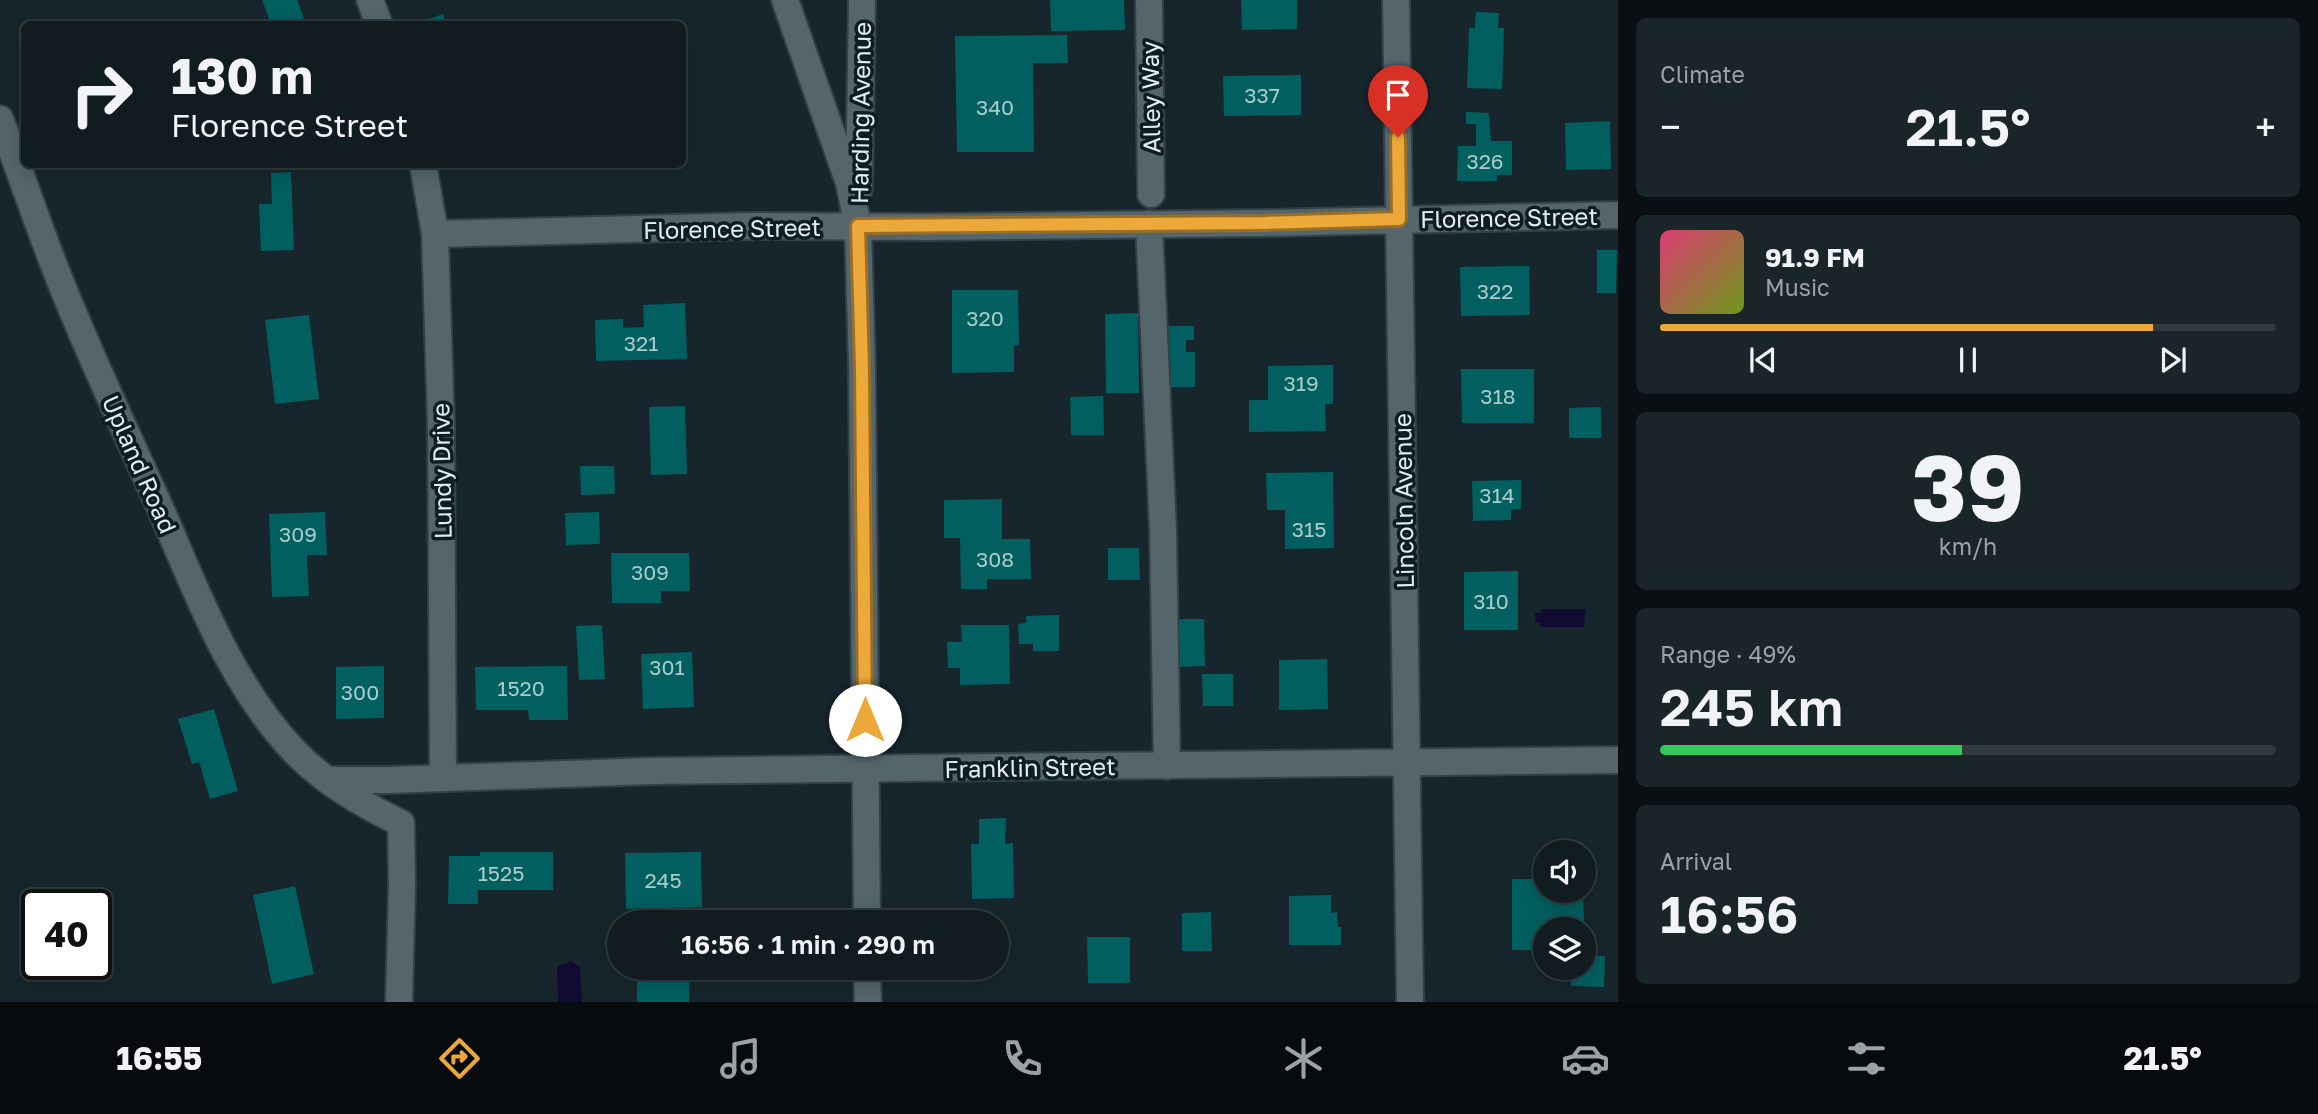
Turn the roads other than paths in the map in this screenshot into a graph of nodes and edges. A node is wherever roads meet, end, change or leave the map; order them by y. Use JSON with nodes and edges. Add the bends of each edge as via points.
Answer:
{"nodes":[{"id":1,"x":370,"y":0,"type":"edge"},
{"id":2,"x":785,"y":0,"type":"edge"},
{"id":3,"x":862,"y":0,"type":"edge"},
{"id":4,"x":1149,"y":0,"type":"edge"},
{"id":5,"x":1396,"y":0,"type":"edge"},
{"id":6,"x":378,"y":21,"type":"edge"},
{"id":7,"x":0,"y":119,"type":"edge"},
{"id":8,"x":424,"y":168,"type":"edge"},
{"id":9,"x":1151,"y":194,"type":"dead end"},
{"id":10,"x":1618,"y":215,"type":"edge"},
{"id":11,"x":1399,"y":219,"type":"junction"},
{"id":12,"x":1149,"y":224,"type":"junction"},
{"id":13,"x":858,"y":226,"type":"junction"},
{"id":14,"x":435,"y":234,"type":"junction"},
{"id":15,"x":1618,"y":760,"type":"edge"},
{"id":16,"x":1407,"y":762,"type":"junction"},
{"id":17,"x":1167,"y":766,"type":"junction"},
{"id":18,"x":865,"y":769,"type":"junction"},
{"id":19,"x":443,"y":778,"type":"junction"},
{"id":20,"x":330,"y":780,"type":"junction"},
{"id":21,"x":867,"y":910,"type":"edge"},
{"id":22,"x":867,"y":980,"type":"edge"},
{"id":23,"x":400,"y":1002,"type":"edge"},
{"id":24,"x":868,"y":1002,"type":"edge"},
{"id":25,"x":1410,"y":1002,"type":"edge"}],
"edges":[{"from":1,"to":6,"type":"street"},
{"from":2,"to":13,"type":"street","via":[[849,183]]},
{"from":3,"to":13,"type":"street","name":"Harding Avenue"},
{"from":4,"to":9,"type":"street","name":"Alley Way"},
{"from":5,"to":11,"type":"street","name":"Lincoln Avenue"},
{"from":7,"to":20,"type":"street","name":"Upland Road","via":[[65,294],[214,629],[269,720],[297,753]]},
{"from":8,"to":14,"type":"street","name":"Lundy Drive"},
{"from":10,"to":11,"type":"street","name":"Florence Street"},
{"from":11,"to":12,"type":"street","name":"Florence Street"},
{"from":11,"to":16,"type":"street","name":"Lincoln Avenue"},
{"from":12,"to":13,"type":"street","name":"Florence Street"},
{"from":12,"to":17,"type":"street","via":[[1163,531]]},
{"from":13,"to":14,"type":"street","name":"Florence Street"},
{"from":13,"to":18,"type":"street"},
{"from":14,"to":19,"type":"street","name":"Lundy Drive"},
{"from":15,"to":16,"type":"street","name":"Franklin Street"},
{"from":16,"to":17,"type":"street","name":"Franklin Street"},
{"from":16,"to":25,"type":"street","name":"Lincoln Avenue"},
{"from":17,"to":18,"type":"street","name":"Franklin Street"},
{"from":18,"to":19,"type":"street","name":"Franklin Street"},
{"from":18,"to":21,"type":"street"},
{"from":19,"to":20,"type":"street"},
{"from":20,"to":23,"type":"street","name":"Upland Road","via":[[369,808],[401,823]]},
{"from":22,"to":24,"type":"street"}]}
